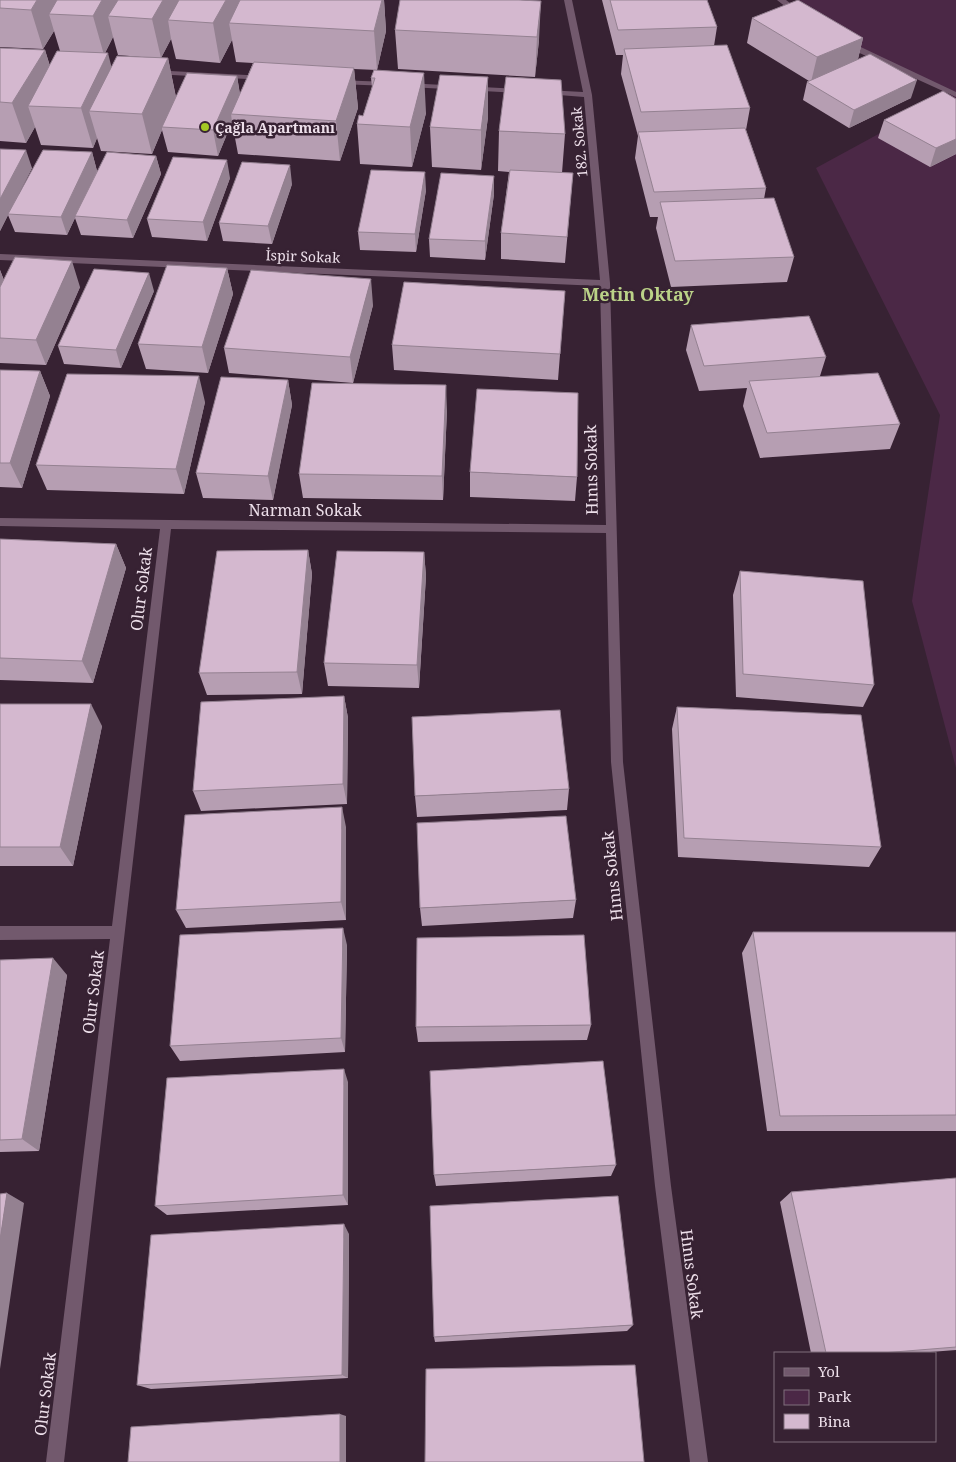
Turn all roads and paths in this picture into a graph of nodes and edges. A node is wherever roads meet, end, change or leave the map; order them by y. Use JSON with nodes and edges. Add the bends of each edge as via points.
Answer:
{"nodes":[{"id":1,"x":568,"y":0,"type":"edge"},
{"id":2,"x":781,"y":0,"type":"edge"},
{"id":3,"x":806,"y":18,"type":"edge"},
{"id":4,"x":836,"y":37,"type":"edge"},
{"id":5,"x":150,"y":72,"type":"edge"},
{"id":6,"x":269,"y":78,"type":"edge"},
{"id":7,"x":329,"y":81,"type":"edge"},
{"id":8,"x":528,"y":92,"type":"edge"},
{"id":9,"x":538,"y":92,"type":"edge"},
{"id":10,"x":588,"y":94,"type":"junction"},
{"id":11,"x":956,"y":95,"type":"edge"},
{"id":12,"x":0,"y":257,"type":"edge"},
{"id":13,"x":605,"y":283,"type":"junction"},
{"id":14,"x":0,"y":522,"type":"edge"},
{"id":15,"x":166,"y":525,"type":"junction"},
{"id":16,"x":610,"y":529,"type":"junction"},
{"id":17,"x":118,"y":932,"type":"junction"},
{"id":18,"x":0,"y":933,"type":"edge"},
{"id":19,"x":55,"y":1462,"type":"edge"},
{"id":20,"x":699,"y":1462,"type":"edge"}],
"edges":[{"from":1,"to":10,"type":"street","name":"182. Sokak"},
{"from":2,"to":3,"type":"street"},
{"from":4,"to":11,"type":"street"},
{"from":5,"to":6,"type":"street"},
{"from":7,"to":8,"type":"street"},
{"from":9,"to":10,"type":"street"},
{"from":10,"to":13,"type":"street","name":"182. Sokak"},
{"from":12,"to":13,"type":"street","name":"İspir Sokak"},
{"from":13,"to":16,"type":"street","name":"Hınıs Sokak"},
{"from":14,"to":15,"type":"street","name":"Narman Sokak"},
{"from":15,"to":16,"type":"street","name":"Narman Sokak"},
{"from":15,"to":17,"type":"street","name":"Olur Sokak"},
{"from":16,"to":20,"type":"street","name":"Hınıs Sokak","via":[[617,762],[663,1186]]},
{"from":17,"to":18,"type":"street"},
{"from":17,"to":19,"type":"street","name":"Olur Sokak"}]}
